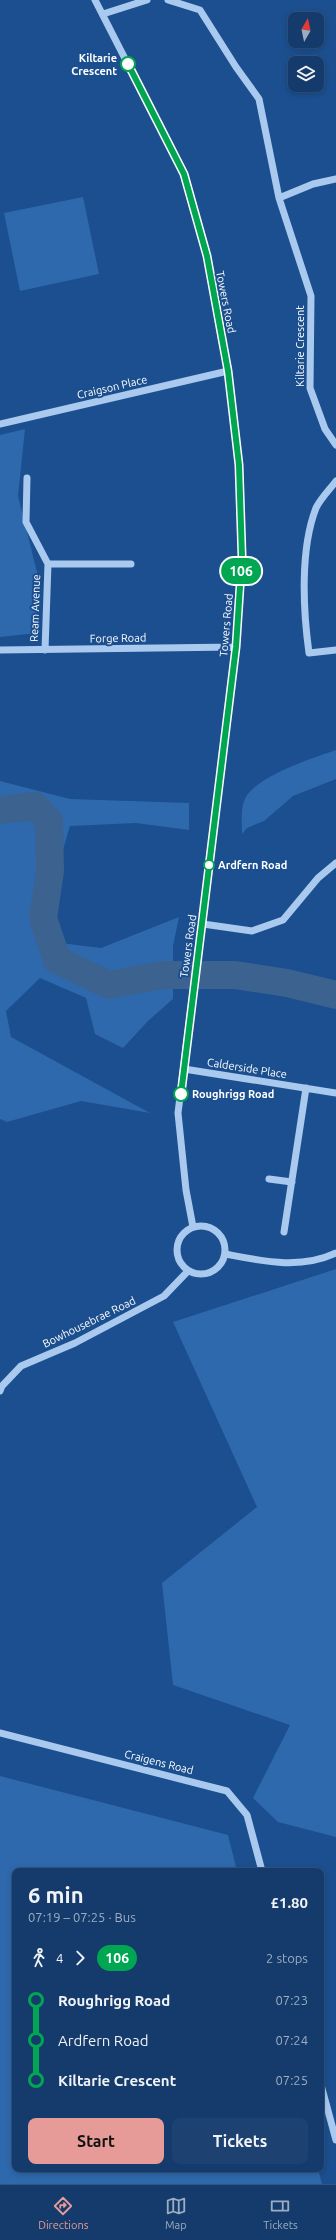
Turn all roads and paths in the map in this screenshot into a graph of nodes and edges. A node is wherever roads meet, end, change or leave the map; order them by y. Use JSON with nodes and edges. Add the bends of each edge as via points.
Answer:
{"nodes":[{"id":1,"x":95,"y":0,"type":"edge"},
{"id":2,"x":147,"y":0,"type":"edge"},
{"id":3,"x":168,"y":0,"type":"edge"},
{"id":4,"x":103,"y":14,"type":"junction"},
{"id":5,"x":336,"y":179,"type":"edge"},
{"id":6,"x":279,"y":198,"type":"junction"},
{"id":7,"x":228,"y":371,"type":"junction"},
{"id":8,"x":0,"y":424,"type":"edge"},
{"id":9,"x":336,"y":445,"type":"edge"},
{"id":10,"x":27,"y":478,"type":"dead end"},
{"id":11,"x":336,"y":481,"type":"edge"},
{"id":12,"x":48,"y":564,"type":"junction"},
{"id":13,"x":131,"y":564,"type":"dead end"},
{"id":14,"x":236,"y":647,"type":"junction"},
{"id":15,"x":0,"y":650,"type":"edge"},
{"id":16,"x":45,"y":650,"type":"junction"},
{"id":17,"x":336,"y":650,"type":"edge"},
{"id":18,"x":336,"y":863,"type":"edge"},
{"id":19,"x":203,"y":924,"type":"junction"},
{"id":20,"x":184,"y":1069,"type":"junction"},
{"id":21,"x":306,"y":1088,"type":"junction"},
{"id":22,"x":336,"y":1093,"type":"edge"},
{"id":23,"x":269,"y":1179,"type":"dead end"},
{"id":24,"x":292,"y":1182,"type":"junction"},
{"id":25,"x":193,"y":1226,"type":"junction"},
{"id":26,"x":284,"y":1232,"type":"dead end"},
{"id":27,"x":336,"y":1253,"type":"edge"},
{"id":28,"x":225,"y":1254,"type":"junction"},
{"id":29,"x":188,"y":1271,"type":"junction"},
{"id":30,"x":0,"y":1391,"type":"edge"},
{"id":31,"x":0,"y":1733,"type":"edge"},
{"id":32,"x":261,"y":1868,"type":"edge"},
{"id":33,"x":324,"y":2096,"type":"edge"},
{"id":34,"x":336,"y":2140,"type":"edge"}],
"edges":[{"from":1,"to":4,"type":"street","name":"Towers Road"},
{"from":2,"to":4,"type":"street"},
{"from":3,"to":6,"type":"street","name":"Kiltarie Crescent","via":[[200,10],[259,99]]},
{"from":4,"to":7,"type":"street","name":"Towers Road","via":[[184,174],[207,256]]},
{"from":5,"to":6,"type":"street","via":[[313,184]]},
{"from":6,"to":9,"type":"street","name":"Kiltarie Crescent","via":[[311,296],[310,388],[326,429]]},
{"from":7,"to":8,"type":"street","name":"Craigson Place"},
{"from":7,"to":14,"type":"street","name":"Towers Road","via":[[239,465],[242,549]]},
{"from":10,"to":12,"type":"street","name":"Ream Avenue","via":[[26,522]]},
{"from":11,"to":17,"type":"street","via":[[316,508],[306,554],[305,620],[309,653]]},
{"from":12,"to":13,"type":"street"},
{"from":12,"to":16,"type":"street","name":"Ream Avenue"},
{"from":14,"to":16,"type":"street","name":"Forge Road"},
{"from":14,"to":19,"type":"street","name":"Towers Road"},
{"from":15,"to":16,"type":"street","name":"Forge Road"},
{"from":18,"to":19,"type":"street","via":[[318,878],[283,920],[252,932]]},
{"from":19,"to":20,"type":"street","name":"Towers Road"},
{"from":20,"to":21,"type":"street","name":"Calderside Place"},
{"from":20,"to":25,"type":"street","name":"Towers Road","via":[[178,1113],[186,1190]]},
{"from":21,"to":22,"type":"street","name":"Calderside Place"},
{"from":21,"to":24,"type":"street"},
{"from":23,"to":24,"type":"street"},
{"from":24,"to":26,"type":"street"},
{"from":25,"to":28,"type":"street","via":[[203,1225],[217,1231],[223,1240]]},
{"from":25,"to":29,"type":"street","via":[[181,1237],[177,1251],[178,1259]]},
{"from":27,"to":28,"type":"street","via":[[301,1264],[266,1262]]},
{"from":28,"to":29,"type":"street","via":[[222,1262],[210,1272],[197,1274]]},
{"from":29,"to":30,"type":"street","name":"Bowhousebrae Road","via":[[164,1296],[75,1343],[21,1366]]},
{"from":31,"to":32,"type":"street","name":"Craigens Road","via":[[227,1791],[247,1815]]},
{"from":33,"to":34,"type":"street"}]}
